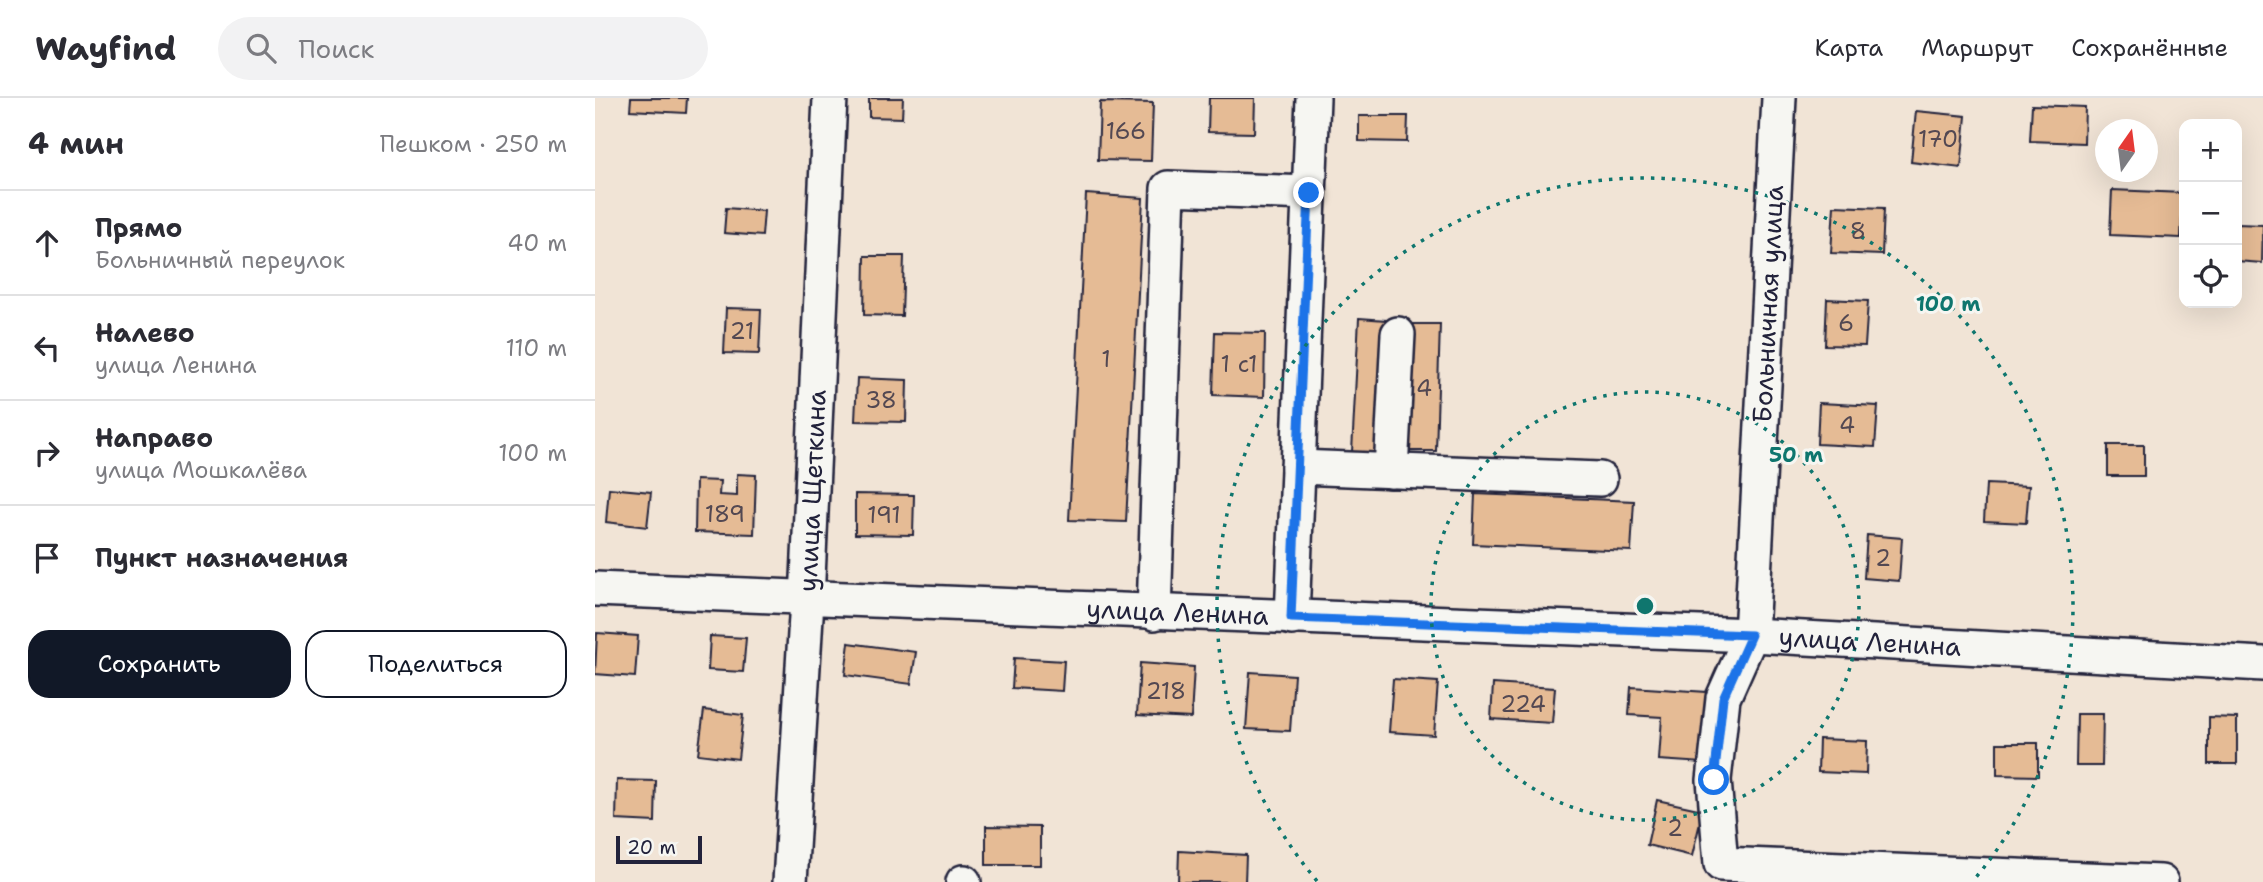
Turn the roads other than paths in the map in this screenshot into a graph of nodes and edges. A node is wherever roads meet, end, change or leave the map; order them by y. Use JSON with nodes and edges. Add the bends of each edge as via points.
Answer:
{"nodes":[{"id":1,"x":830,"y":98,"type":"edge"},
{"id":2,"x":1313,"y":98,"type":"edge"},
{"id":3,"x":1779,"y":98,"type":"edge"},
{"id":4,"x":1309,"y":193,"type":"junction"},
{"id":5,"x":1398,"y":334,"type":"dead end"},
{"id":6,"x":1298,"y":467,"type":"junction"},
{"id":7,"x":1391,"y":471,"type":"junction"},
{"id":8,"x":1600,"y":479,"type":"dead end"},
{"id":9,"x":595,"y":589,"type":"edge"},
{"id":10,"x":807,"y":600,"type":"junction"},
{"id":11,"x":1154,"y":613,"type":"junction"},
{"id":12,"x":1291,"y":618,"type":"junction"},
{"id":13,"x":1751,"y":635,"type":"junction"},
{"id":14,"x":2263,"y":664,"type":"edge"},
{"id":15,"x":790,"y":882,"type":"edge"},
{"id":16,"x":2161,"y":882,"type":"edge"}],
"edges":[{"from":1,"to":10,"type":"street","name":"улица Щеткина"},
{"from":2,"to":4,"type":"street"},
{"from":3,"to":13,"type":"street","name":"Больничная улица"},
{"from":4,"to":6,"type":"street"},
{"from":4,"to":11,"type":"street","via":[[1168,188]]},
{"from":5,"to":7,"type":"street"},
{"from":6,"to":7,"type":"street"},
{"from":6,"to":12,"type":"street"},
{"from":7,"to":8,"type":"street"},
{"from":9,"to":10,"type":"street","name":"улица Ленина"},
{"from":10,"to":11,"type":"street","name":"улица Ленина"},
{"from":10,"to":15,"type":"street","name":"улица Щеткина"},
{"from":11,"to":12,"type":"street","name":"улица Ленина"},
{"from":12,"to":13,"type":"street","name":"улица Ленина"},
{"from":13,"to":14,"type":"street","name":"улица Ленина"},
{"from":13,"to":16,"type":"street","via":[[1723,698],[1714,780],[1721,864]]}]}
